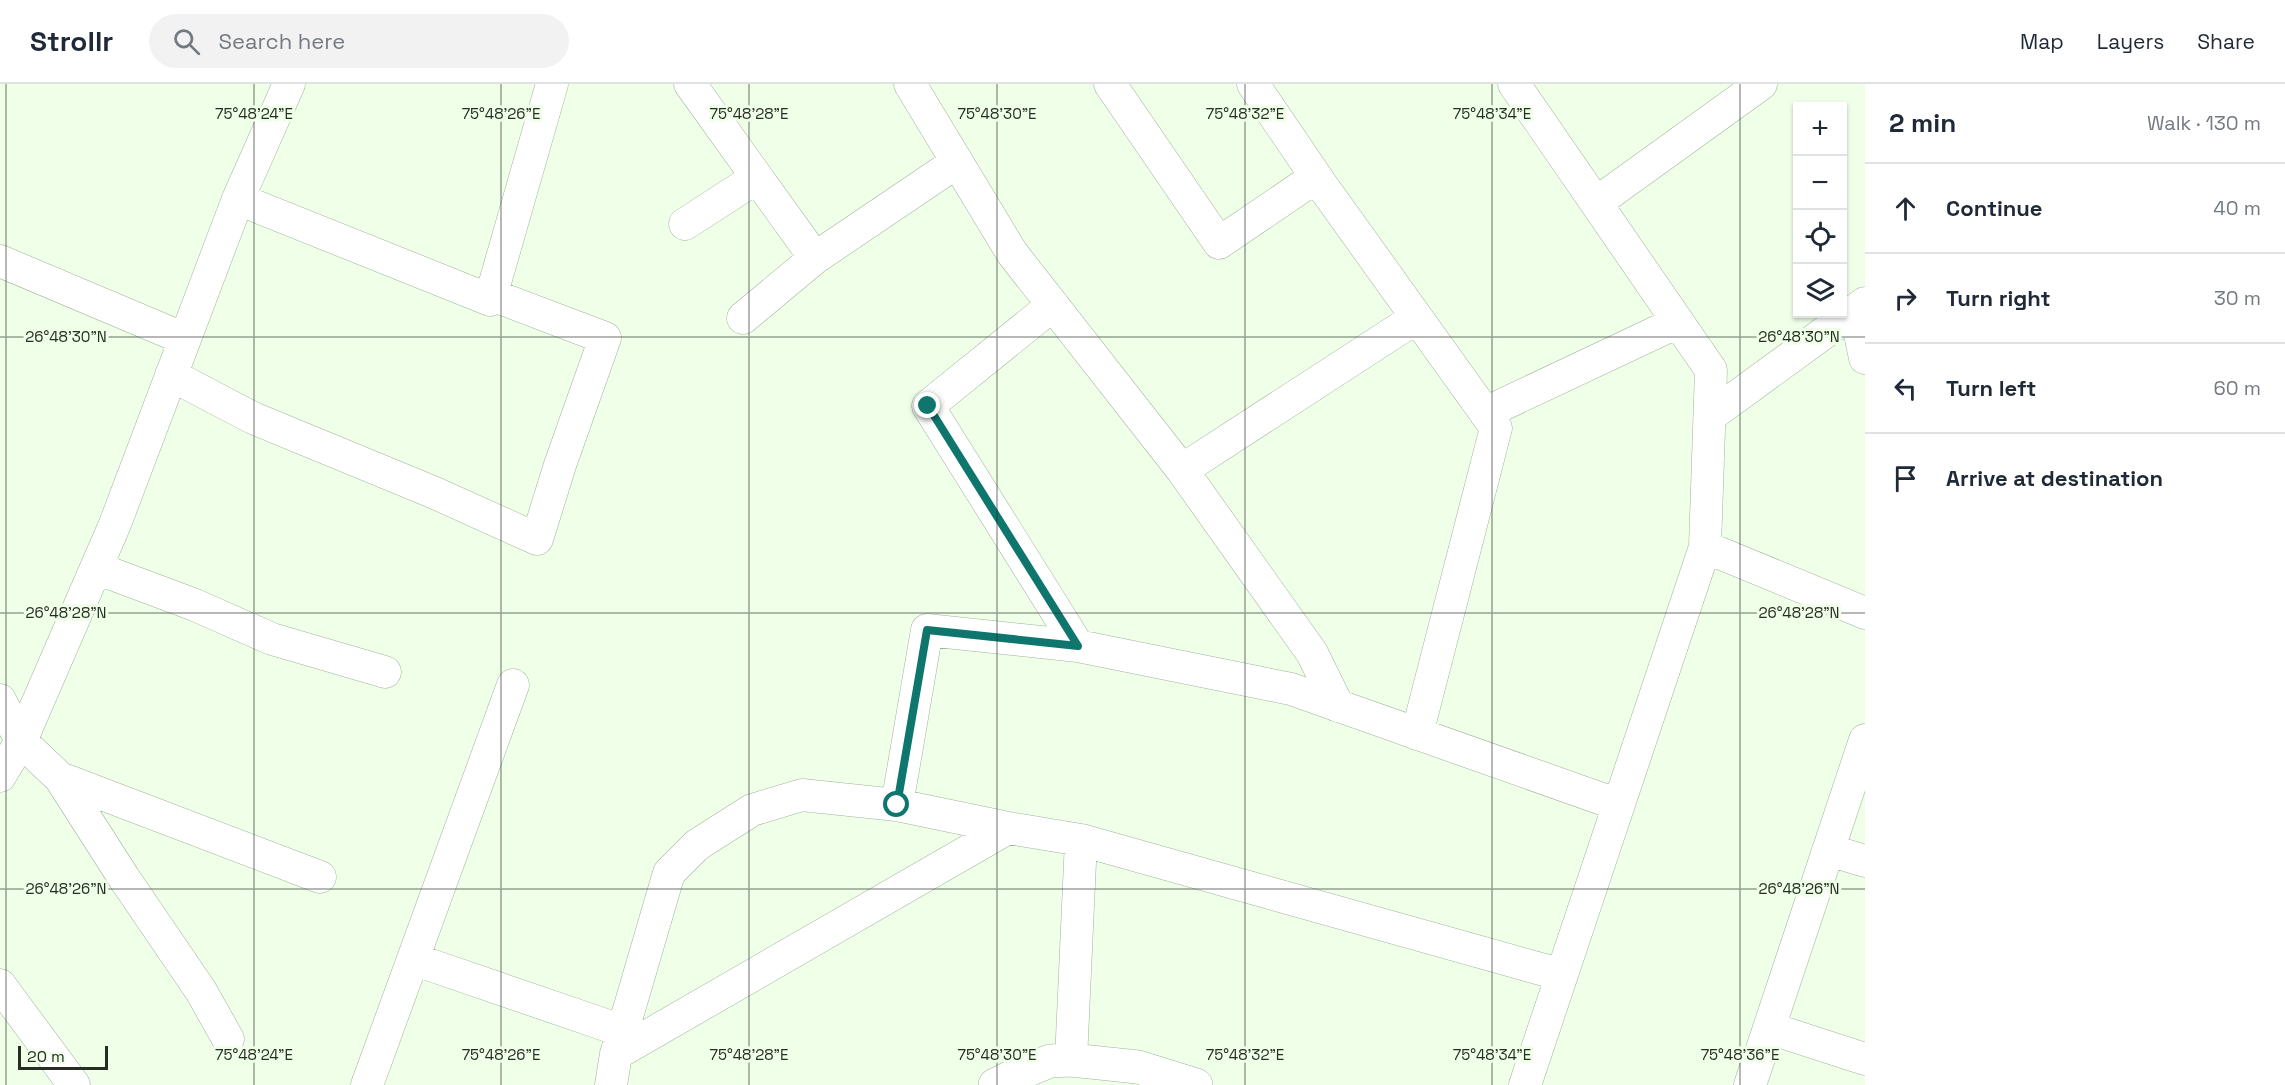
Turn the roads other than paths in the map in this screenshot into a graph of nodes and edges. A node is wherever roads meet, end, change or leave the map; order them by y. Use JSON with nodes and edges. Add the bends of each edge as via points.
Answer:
{"nodes":[{"id":1,"x":289,"y":84,"type":"edge"},
{"id":2,"x":552,"y":84,"type":"edge"},
{"id":3,"x":690,"y":84,"type":"edge"},
{"id":4,"x":910,"y":84,"type":"edge"},
{"id":5,"x":1110,"y":84,"type":"edge"},
{"id":6,"x":1252,"y":84,"type":"edge"},
{"id":7,"x":1514,"y":84,"type":"edge"},
{"id":8,"x":1761,"y":84,"type":"edge"},
{"id":9,"x":957,"y":162,"type":"junction"},
{"id":10,"x":1316,"y":177,"type":"junction"},
{"id":11,"x":756,"y":178,"type":"junction"},
{"id":12,"x":238,"y":198,"type":"junction"},
{"id":13,"x":1596,"y":204,"type":"junction"},
{"id":14,"x":685,"y":224,"type":"dead end"},
{"id":15,"x":815,"y":258,"type":"junction"},
{"id":16,"x":0,"y":261,"type":"edge"},
{"id":17,"x":492,"y":295,"type":"junction"},
{"id":18,"x":1053,"y":305,"type":"junction"},
{"id":19,"x":1860,"y":306,"type":"edge"},
{"id":20,"x":743,"y":318,"type":"dead end"},
{"id":21,"x":1416,"y":318,"type":"junction"},
{"id":22,"x":1678,"y":322,"type":"junction"},
{"id":23,"x":185,"y":339,"type":"junction"},
{"id":24,"x":1865,"y":358,"type":"edge"},
{"id":25,"x":171,"y":375,"type":"junction"},
{"id":26,"x":1485,"y":413,"type":"junction"},
{"id":27,"x":1710,"y":416,"type":"junction"},
{"id":28,"x":1182,"y":470,"type":"junction"},
{"id":29,"x":1705,"y":547,"type":"junction"},
{"id":30,"x":96,"y":568,"type":"junction"},
{"id":31,"x":1865,"y":613,"type":"edge"},
{"id":32,"x":1078,"y":646,"type":"junction"},
{"id":33,"x":385,"y":672,"type":"dead end"},
{"id":34,"x":513,"y":686,"type":"dead end"},
{"id":35,"x":0,"y":700,"type":"edge"},
{"id":36,"x":1338,"y":706,"type":"junction"},
{"id":37,"x":1417,"y":734,"type":"junction"},
{"id":38,"x":1865,"y":740,"type":"edge"},
{"id":39,"x":21,"y":741,"type":"junction"},
{"id":40,"x":0,"y":776,"type":"edge"},
{"id":41,"x":60,"y":778,"type":"junction"},
{"id":42,"x":897,"y":805,"type":"junction"},
{"id":43,"x":1619,"y":805,"type":"junction"},
{"id":44,"x":1008,"y":828,"type":"junction"},
{"id":45,"x":1081,"y":840,"type":"junction"},
{"id":46,"x":1828,"y":850,"type":"junction"},
{"id":47,"x":1865,"y":861,"type":"edge"},
{"id":48,"x":320,"y":877,"type":"dead end"},
{"id":49,"x":413,"y":959,"type":"junction"},
{"id":50,"x":1562,"y":975,"type":"junction"},
{"id":51,"x":0,"y":985,"type":"edge"},
{"id":52,"x":1769,"y":1028,"type":"junction"},
{"id":53,"x":228,"y":1039,"type":"dead end"},
{"id":54,"x":620,"y":1043,"type":"junction"},
{"id":55,"x":1865,"y":1059,"type":"edge"},
{"id":56,"x":1071,"y":1060,"type":"junction"},
{"id":57,"x":74,"y":1085,"type":"edge"},
{"id":58,"x":367,"y":1085,"type":"edge"},
{"id":59,"x":611,"y":1085,"type":"edge"},
{"id":60,"x":995,"y":1085,"type":"edge"},
{"id":61,"x":1196,"y":1085,"type":"edge"},
{"id":62,"x":1525,"y":1085,"type":"edge"},
{"id":63,"x":1750,"y":1085,"type":"edge"}],
"edges":[{"from":1,"to":12,"type":"street"},
{"from":2,"to":17,"type":"street"},
{"from":3,"to":11,"type":"street"},
{"from":4,"to":9,"type":"street"},
{"from":5,"to":10,"type":"street","via":[[1219,243]]},
{"from":6,"to":10,"type":"street"},
{"from":7,"to":13,"type":"street"},
{"from":8,"to":13,"type":"street"},
{"from":9,"to":15,"type":"street"},
{"from":9,"to":18,"type":"street","via":[[1012,253]]},
{"from":10,"to":21,"type":"street"},
{"from":11,"to":14,"type":"street"},
{"from":11,"to":15,"type":"street"},
{"from":12,"to":17,"type":"street","via":[[490,300]]},
{"from":12,"to":23,"type":"street"},
{"from":13,"to":22,"type":"street"},
{"from":15,"to":20,"type":"street"},
{"from":16,"to":23,"type":"street"},
{"from":17,"to":25,"type":"street","via":[[605,338],[537,539],[253,418]]},
{"from":18,"to":28,"type":"street"},
{"from":18,"to":32,"type":"street","via":[[928,406]]},
{"from":19,"to":24,"type":"street"},
{"from":19,"to":27,"type":"street"},
{"from":21,"to":26,"type":"street"},
{"from":21,"to":28,"type":"street"},
{"from":22,"to":26,"type":"street"},
{"from":22,"to":27,"type":"street","via":[[1712,370]]},
{"from":23,"to":25,"type":"street"},
{"from":25,"to":30,"type":"street"},
{"from":26,"to":37,"type":"street","via":[[1496,428]]},
{"from":27,"to":29,"type":"street"},
{"from":28,"to":36,"type":"street","via":[[1312,653]]},
{"from":29,"to":31,"type":"street"},
{"from":29,"to":43,"type":"street"},
{"from":30,"to":33,"type":"street","via":[[272,639]]},
{"from":30,"to":39,"type":"street"},
{"from":32,"to":36,"type":"street","via":[[1292,689]]},
{"from":32,"to":42,"type":"street","via":[[927,630]]},
{"from":34,"to":49,"type":"street"},
{"from":35,"to":39,"type":"street"},
{"from":36,"to":37,"type":"street"},
{"from":37,"to":43,"type":"street"},
{"from":38,"to":46,"type":"street"},
{"from":39,"to":40,"type":"street"},
{"from":39,"to":41,"type":"street"},
{"from":41,"to":48,"type":"street"},
{"from":41,"to":53,"type":"street","via":[[201,991]]},
{"from":42,"to":44,"type":"street"},
{"from":42,"to":54,"type":"street","via":[[802,795],[752,810],[697,845],[669,873]]},
{"from":43,"to":50,"type":"street"},
{"from":44,"to":45,"type":"street"},
{"from":44,"to":54,"type":"street"},
{"from":45,"to":50,"type":"street"},
{"from":45,"to":56,"type":"street"},
{"from":46,"to":47,"type":"street"},
{"from":46,"to":52,"type":"street"},
{"from":49,"to":54,"type":"street"},
{"from":49,"to":58,"type":"street"},
{"from":50,"to":62,"type":"street"},
{"from":51,"to":57,"type":"street"},
{"from":52,"to":55,"type":"street"},
{"from":52,"to":63,"type":"street"},
{"from":54,"to":59,"type":"street"},
{"from":56,"to":60,"type":"street","via":[[1050,1061]]},
{"from":56,"to":61,"type":"street","via":[[1138,1067]]}]}
